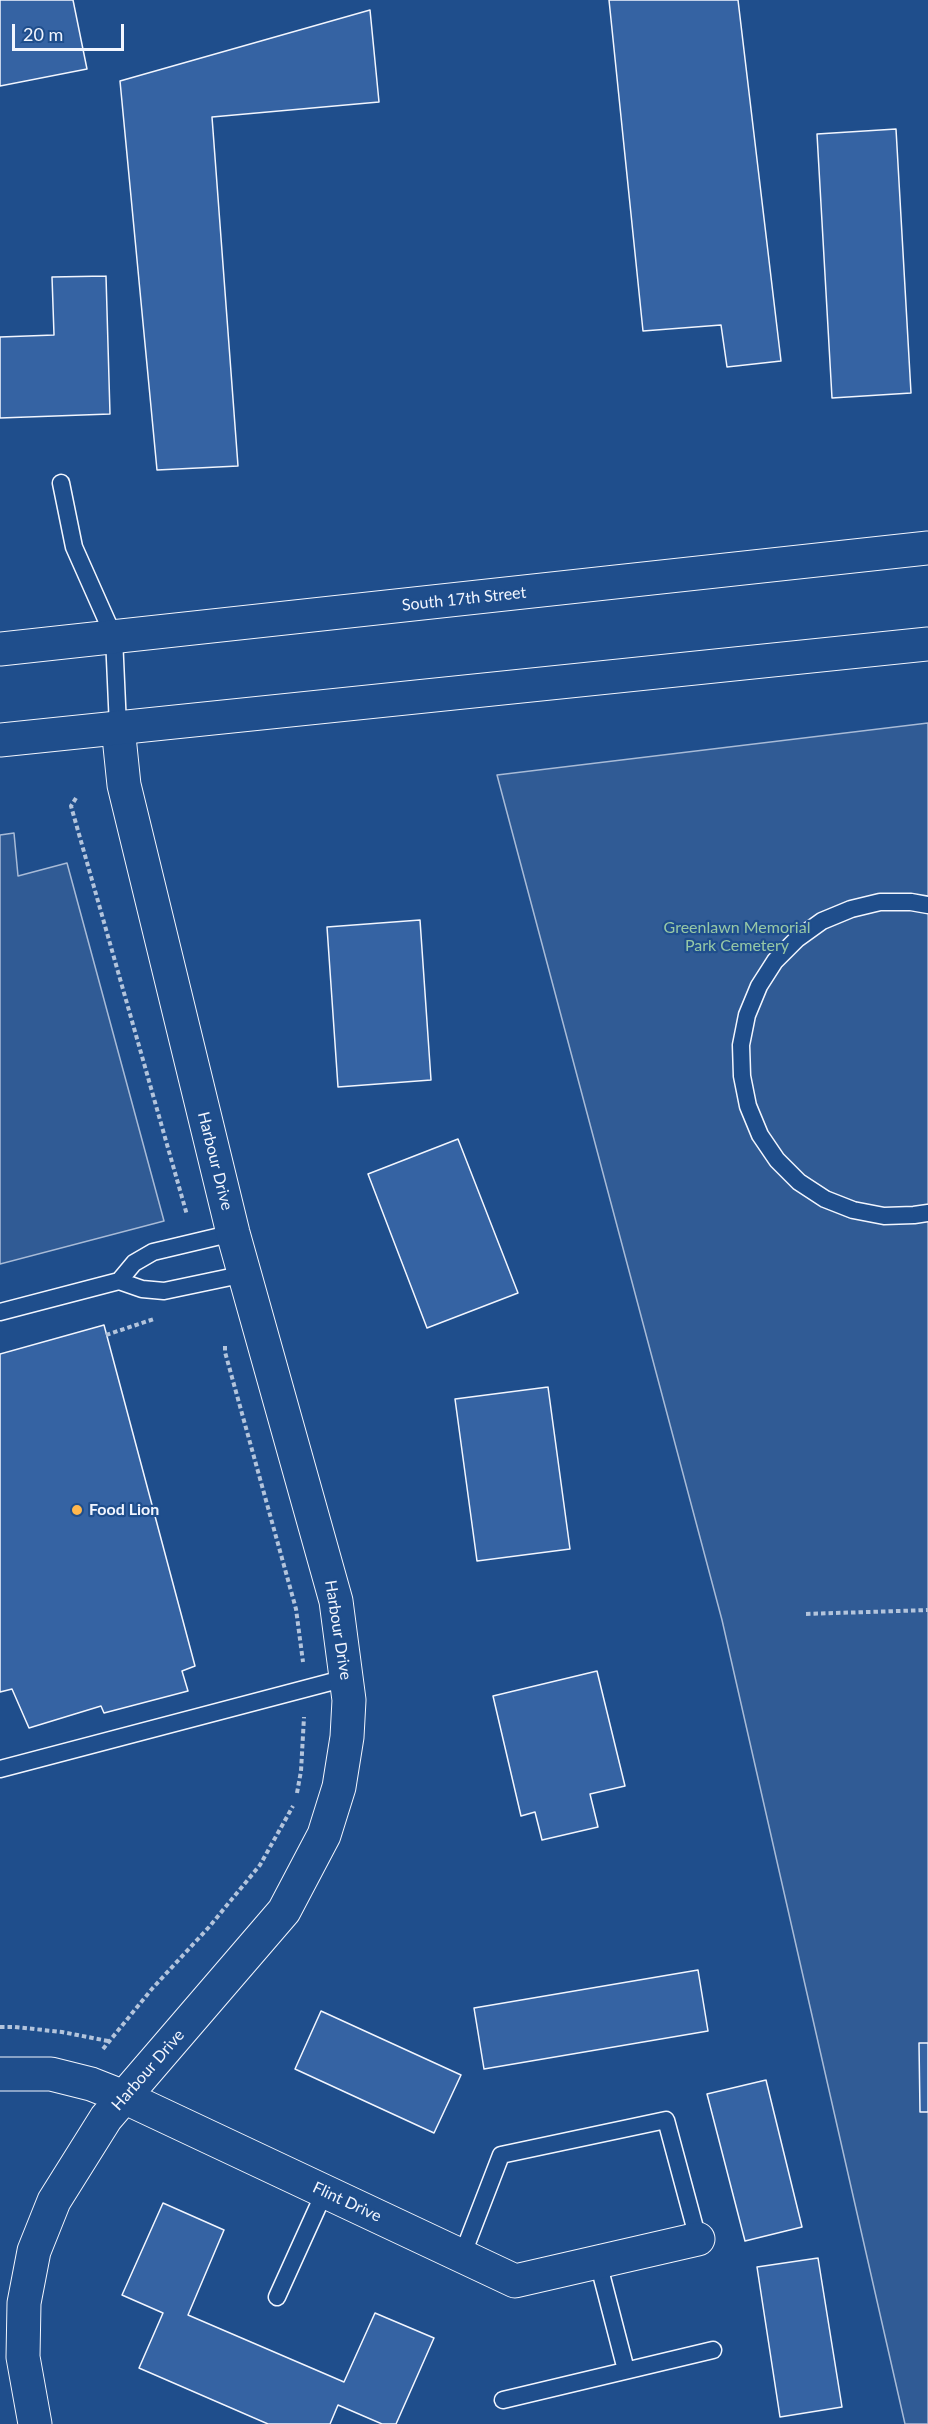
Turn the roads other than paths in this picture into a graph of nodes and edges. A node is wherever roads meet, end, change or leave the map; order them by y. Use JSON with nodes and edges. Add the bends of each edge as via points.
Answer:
{"nodes":[{"id":1,"x":61,"y":483,"type":"dead end"},
{"id":2,"x":928,"y":548,"type":"edge"},
{"id":3,"x":114,"y":637,"type":"junction"},
{"id":4,"x":928,"y":644,"type":"edge"},
{"id":5,"x":0,"y":649,"type":"edge"},
{"id":6,"x":118,"y":727,"type":"junction"},
{"id":7,"x":0,"y":740,"type":"edge"},
{"id":8,"x":928,"y":905,"type":"edge"},
{"id":9,"x":928,"y":1213,"type":"edge"},
{"id":10,"x":233,"y":1233,"type":"junction"},
{"id":11,"x":245,"y":1274,"type":"junction"},
{"id":12,"x":119,"y":1281,"type":"junction"},
{"id":13,"x":0,"y":1312,"type":"edge"},
{"id":14,"x":346,"y":1678,"type":"junction"},
{"id":15,"x":0,"y":1769,"type":"edge"},
{"id":16,"x":0,"y":2074,"type":"edge"},
{"id":17,"x":124,"y":2097,"type":"junction"},
{"id":18,"x":325,"y":2191,"type":"junction"},
{"id":19,"x":698,"y":2239,"type":"joint"},
{"id":20,"x":462,"y":2256,"type":"junction"},
{"id":21,"x":598,"y":2262,"type":"junction"},
{"id":22,"x":278,"y":2298,"type":"dead end"},
{"id":23,"x":713,"y":2350,"type":"dead end"},
{"id":24,"x":626,"y":2370,"type":"junction"},
{"id":25,"x":503,"y":2400,"type":"dead end"},
{"id":26,"x":35,"y":2424,"type":"edge"}],
"edges":[{"from":1,"to":3,"type":"lane","via":[[74,547]]},
{"from":2,"to":3,"type":"street","name":"South 17th Street"},
{"from":3,"to":5,"type":"street","name":"South 17th Street"},
{"from":3,"to":6,"type":"lane"},
{"from":4,"to":6,"type":"street"},
{"from":6,"to":7,"type":"street"},
{"from":6,"to":10,"type":"street","name":"Harbour Drive","via":[[124,785]]},
{"from":8,"to":9,"type":"lane","via":[[880,902],[851,909],[822,921],[797,939],[759,986],[747,1015],[741,1045],[748,1106],[760,1135],[799,1182],[853,1210],[884,1216]]},
{"from":10,"to":11,"type":"street","name":"Harbour Drive"},
{"from":10,"to":12,"type":"lane","via":[[153,1252],[134,1263]]},
{"from":11,"to":12,"type":"lane","via":[[164,1291]]},
{"from":11,"to":14,"type":"street","name":"Harbour Drive","via":[[336,1601]]},
{"from":12,"to":13,"type":"lane"},
{"from":14,"to":15,"type":"lane"},
{"from":14,"to":17,"type":"street","name":"Harbour Drive","via":[[347,1737],[339,1786],[324,1834],[284,1911]]},
{"from":16,"to":17,"type":"street","name":"Flint Drive","via":[[51,2074]]},
{"from":17,"to":18,"type":"street","name":"Flint Drive"},
{"from":17,"to":26,"type":"street","name":"Harbour Drive","via":[[106,2118],[54,2201],[34,2251],[24,2303],[23,2357]]},
{"from":18,"to":20,"type":"street","name":"Flint Drive"},
{"from":18,"to":22,"type":"lane"},
{"from":19,"to":20,"type":"lane","via":[[666,2120],[501,2155]]},
{"from":19,"to":21,"type":"street","name":"Flint Drive"},
{"from":20,"to":21,"type":"street","name":"Flint Drive","via":[[515,2281]]},
{"from":21,"to":24,"type":"lane"},
{"from":23,"to":24,"type":"lane"},
{"from":24,"to":25,"type":"lane"}]}
